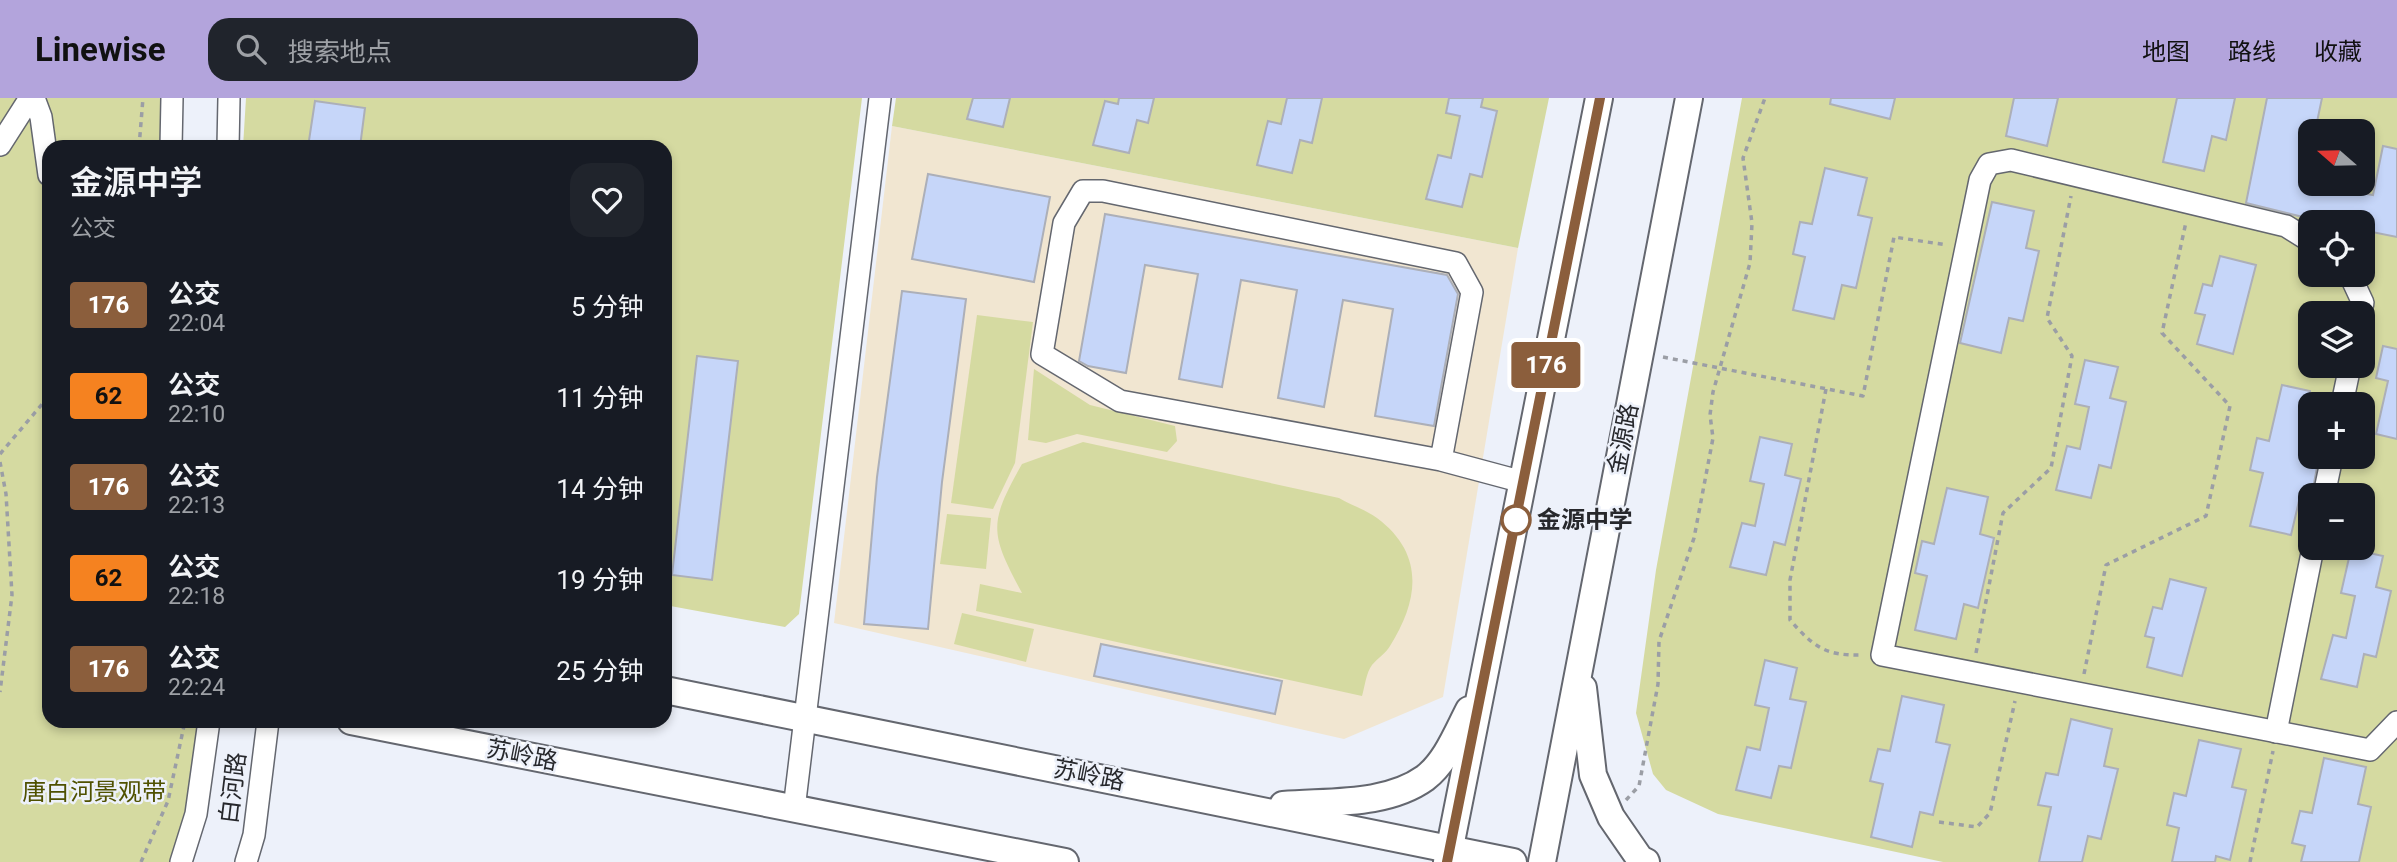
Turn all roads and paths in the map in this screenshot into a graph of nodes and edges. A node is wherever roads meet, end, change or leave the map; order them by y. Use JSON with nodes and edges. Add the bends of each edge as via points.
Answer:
{"nodes":[{"id":1,"x":32,"y":98,"type":"edge"},
{"id":2,"x":143,"y":98,"type":"edge"},
{"id":3,"x":172,"y":98,"type":"edge"},
{"id":4,"x":229,"y":98,"type":"edge"},
{"id":5,"x":880,"y":98,"type":"edge"},
{"id":6,"x":1600,"y":98,"type":"edge"},
{"id":7,"x":1689,"y":98,"type":"edge"},
{"id":8,"x":1765,"y":98,"type":"edge"},
{"id":9,"x":44,"y":140,"type":"edge"},
{"id":10,"x":140,"y":140,"type":"edge"},
{"id":11,"x":171,"y":140,"type":"edge"},
{"id":12,"x":228,"y":140,"type":"edge"},
{"id":13,"x":0,"y":145,"type":"edge"},
{"id":14,"x":2076,"y":175,"type":"junction"},
{"id":15,"x":2190,"y":202,"type":"junction"},
{"id":16,"x":2298,"y":234,"type":"edge"},
{"id":17,"x":1966,"y":248,"type":"junction"},
{"id":18,"x":1640,"y":353,"type":"junction"},
{"id":19,"x":1720,"y":369,"type":"junction"},
{"id":20,"x":1826,"y":389,"type":"junction"},
{"id":21,"x":42,"y":405,"type":"edge"},
{"id":22,"x":0,"y":454,"type":"edge"},
{"id":23,"x":1441,"y":460,"type":"junction"},
{"id":24,"x":0,"y":462,"type":"edge"},
{"id":25,"x":1523,"y":482,"type":"junction"},
{"id":26,"x":2312,"y":560,"type":"edge"},
{"id":27,"x":1882,"y":655,"type":"junction"},
{"id":28,"x":1580,"y":661,"type":"junction"},
{"id":29,"x":1487,"y":663,"type":"junction"},
{"id":30,"x":1972,"y":673,"type":"junction"},
{"id":31,"x":2019,"y":682,"type":"junction"},
{"id":32,"x":0,"y":692,"type":"edge"},
{"id":33,"x":672,"y":692,"type":"edge"},
{"id":34,"x":2080,"y":694,"type":"junction"},
{"id":35,"x":807,"y":719,"type":"junction"},
{"id":36,"x":2397,"y":722,"type":"edge"},
{"id":37,"x":184,"y":728,"type":"edge"},
{"id":38,"x":208,"y":728,"type":"edge"},
{"id":39,"x":267,"y":728,"type":"edge"},
{"id":40,"x":387,"y":728,"type":"edge"},
{"id":41,"x":2276,"y":732,"type":"junction"},
{"id":42,"x":794,"y":808,"type":"junction"},
{"id":43,"x":1254,"y":808,"type":"junction"},
{"id":44,"x":1611,"y":817,"type":"junction"},
{"id":45,"x":1939,"y":822,"type":"dead end"},
{"id":46,"x":1449,"y":855,"type":"edge"},
{"id":47,"x":141,"y":862,"type":"edge"},
{"id":48,"x":181,"y":862,"type":"edge"},
{"id":49,"x":246,"y":862,"type":"edge"},
{"id":50,"x":1065,"y":862,"type":"edge"},
{"id":51,"x":1513,"y":862,"type":"edge"},
{"id":52,"x":1542,"y":862,"type":"edge"},
{"id":53,"x":1646,"y":862,"type":"edge"},
{"id":54,"x":2250,"y":862,"type":"edge"}],
"edges":[{"from":1,"to":9,"type":"street"},
{"from":1,"to":13,"type":"street"},
{"from":2,"to":10,"type":"path"},
{"from":3,"to":11,"type":"street"},
{"from":4,"to":12,"type":"street"},
{"from":5,"to":35,"type":"street"},
{"from":6,"to":25,"type":"main road"},
{"from":7,"to":18,"type":"main road","name":"金源路"},
{"from":8,"to":19,"type":"path","via":[[1743,158],[1752,223],[1750,263]]},
{"from":14,"to":15,"type":"street"},
{"from":14,"to":17,"type":"street","via":[[2011,160],[1989,164],[1980,180]]},
{"from":14,"to":30,"type":"path","via":[[2047,318],[2072,356],[2051,468],[2003,513]]},
{"from":15,"to":16,"type":"street","via":[[2286,226]]},
{"from":15,"to":34,"type":"path","via":[[2162,333],[2230,406],[2209,503],[2206,516],[2106,565]]},
{"from":17,"to":20,"type":"path","via":[[1894,237],[1863,396]]},
{"from":17,"to":27,"type":"street"},
{"from":18,"to":19,"type":"path"},
{"from":18,"to":28,"type":"main road","name":"金源路"},
{"from":19,"to":20,"type":"path"},
{"from":19,"to":44,"type":"path","via":[[1710,415],[1713,438],[1694,538],[1659,641],[1658,684],[1639,786]]},
{"from":20,"to":27,"type":"path","via":[[1790,580],[1790,620],[1813,645],[1847,655]]},
{"from":21,"to":22,"type":"path"},
{"from":23,"to":23,"type":"street","via":[[1120,401],[1042,354],[1064,223],[1083,191],[1103,191],[1456,263],[1472,292]]},
{"from":23,"to":25,"type":"street"},
{"from":24,"to":32,"type":"path","via":[[12,595]]},
{"from":25,"to":29,"type":"main road"},
{"from":26,"to":41,"type":"street"},
{"from":27,"to":30,"type":"street"},
{"from":28,"to":44,"type":"main road","via":[[1593,775]]},
{"from":28,"to":52,"type":"main road","name":"金源路"},
{"from":29,"to":43,"type":"main road","via":[[1446,753],[1426,777],[1391,796]]},
{"from":29,"to":46,"type":"main road"},
{"from":30,"to":31,"type":"street"},
{"from":31,"to":34,"type":"street"},
{"from":31,"to":45,"type":"path","via":[[1990,813],[1977,827]]},
{"from":33,"to":35,"type":"main road","name":"苏岭路"},
{"from":34,"to":41,"type":"street"},
{"from":35,"to":42,"type":"street"},
{"from":35,"to":43,"type":"main road","name":"苏岭路"},
{"from":36,"to":41,"type":"street","via":[[2370,750]]},
{"from":37,"to":47,"type":"path","via":[[168,801]]},
{"from":38,"to":48,"type":"street","name":"白河路","via":[[196,814]]},
{"from":39,"to":49,"type":"street","name":"白河路","via":[[254,835]]},
{"from":40,"to":42,"type":"main road","name":"苏岭路"},
{"from":41,"to":54,"type":"path"},
{"from":42,"to":50,"type":"main road","name":"苏岭路"},
{"from":43,"to":46,"type":"main road","name":"苏岭路"},
{"from":44,"to":53,"type":"main road"},
{"from":46,"to":51,"type":"main road","name":"苏岭路"}]}
